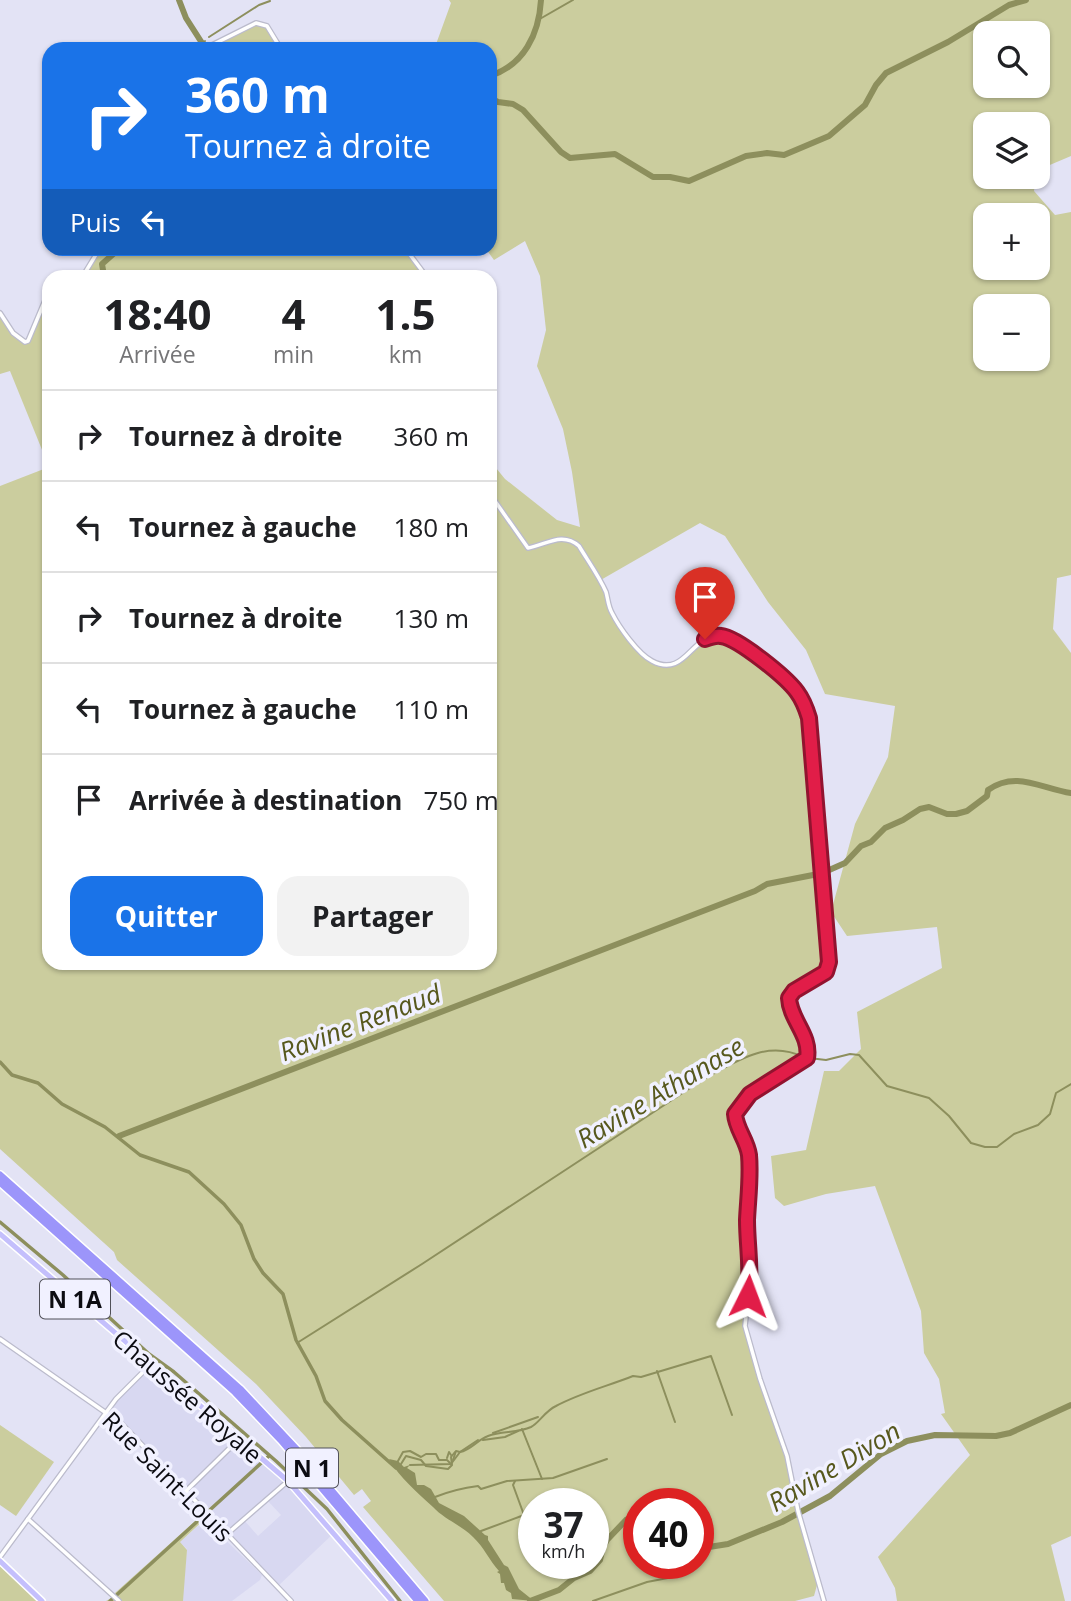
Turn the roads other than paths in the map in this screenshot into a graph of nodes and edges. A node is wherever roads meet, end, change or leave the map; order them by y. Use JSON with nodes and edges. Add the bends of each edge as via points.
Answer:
{"nodes":[{"id":1,"x":218,"y":42,"type":"edge"},
{"id":2,"x":277,"y":42,"type":"edge"},
{"id":3,"x":42,"y":308,"type":"edge"},
{"id":4,"x":0,"y":313,"type":"edge"},
{"id":5,"x":497,"y":504,"type":"edge"},
{"id":6,"x":0,"y":1175,"type":"edge"},
{"id":7,"x":0,"y":1182,"type":"edge"},
{"id":8,"x":0,"y":1234,"type":"edge"},
{"id":9,"x":0,"y":1339,"type":"edge"},
{"id":10,"x":151,"y":1364,"type":"junction"},
{"id":11,"x":106,"y":1413,"type":"junction"},
{"id":12,"x":239,"y":1439,"type":"junction"},
{"id":13,"x":288,"y":1481,"type":"junction"},
{"id":14,"x":186,"y":1491,"type":"junction"},
{"id":15,"x":28,"y":1519,"type":"junction"},
{"id":16,"x":227,"y":1534,"type":"junction"},
{"id":17,"x":0,"y":1559,"type":"edge"},
{"id":18,"x":42,"y":1601,"type":"edge"},
{"id":19,"x":119,"y":1601,"type":"edge"},
{"id":20,"x":291,"y":1601,"type":"edge"},
{"id":21,"x":392,"y":1601,"type":"edge"},
{"id":22,"x":418,"y":1601,"type":"edge"},
{"id":23,"x":425,"y":1601,"type":"edge"},
{"id":24,"x":824,"y":1601,"type":"edge"}],
"edges":[{"from":1,"to":2,"type":"street","via":[[256,23],[267,26]]},
{"from":3,"to":4,"type":"street","via":[[29,341],[13,333]]},
{"from":5,"to":24,"type":"street","via":[[528,548],[556,538],[579,546],[612,613],[649,660],[659,664],[682,661],[705,639],[729,638],[770,666],[805,704],[829,967],[789,998],[808,1047],[807,1058],[750,1094],[735,1114],[749,1156],[747,1249],[751,1268],[745,1326],[787,1456]]},
{"from":6,"to":23,"type":"highway","number":"N 1","via":[[240,1389]]},
{"from":7,"to":22,"type":"highway","number":"N 1","via":[[235,1392]]},
{"from":8,"to":10,"type":"main road","name":"Chaussée Royale","number":"N 1A"},
{"from":9,"to":11,"type":"street","name":"Rue Saint-Louis"},
{"from":10,"to":11,"type":"street"},
{"from":10,"to":12,"type":"main road","name":"Chaussée Royale","number":"N 1A"},
{"from":11,"to":14,"type":"street","name":"Rue Saint-Louis"},
{"from":11,"to":15,"type":"street"},
{"from":12,"to":13,"type":"main road","name":"Chaussée Royale","number":"N 1A"},
{"from":12,"to":14,"type":"street"},
{"from":13,"to":16,"type":"street"},
{"from":13,"to":21,"type":"main road","name":"Chaussée Royale","number":"N 1A"},
{"from":14,"to":16,"type":"street","name":"Rue Saint-Louis"},
{"from":15,"to":17,"type":"street"},
{"from":15,"to":19,"type":"street"},
{"from":16,"to":20,"type":"street","name":"Rue Saint-Louis"},
{"from":17,"to":18,"type":"main road"}]}
